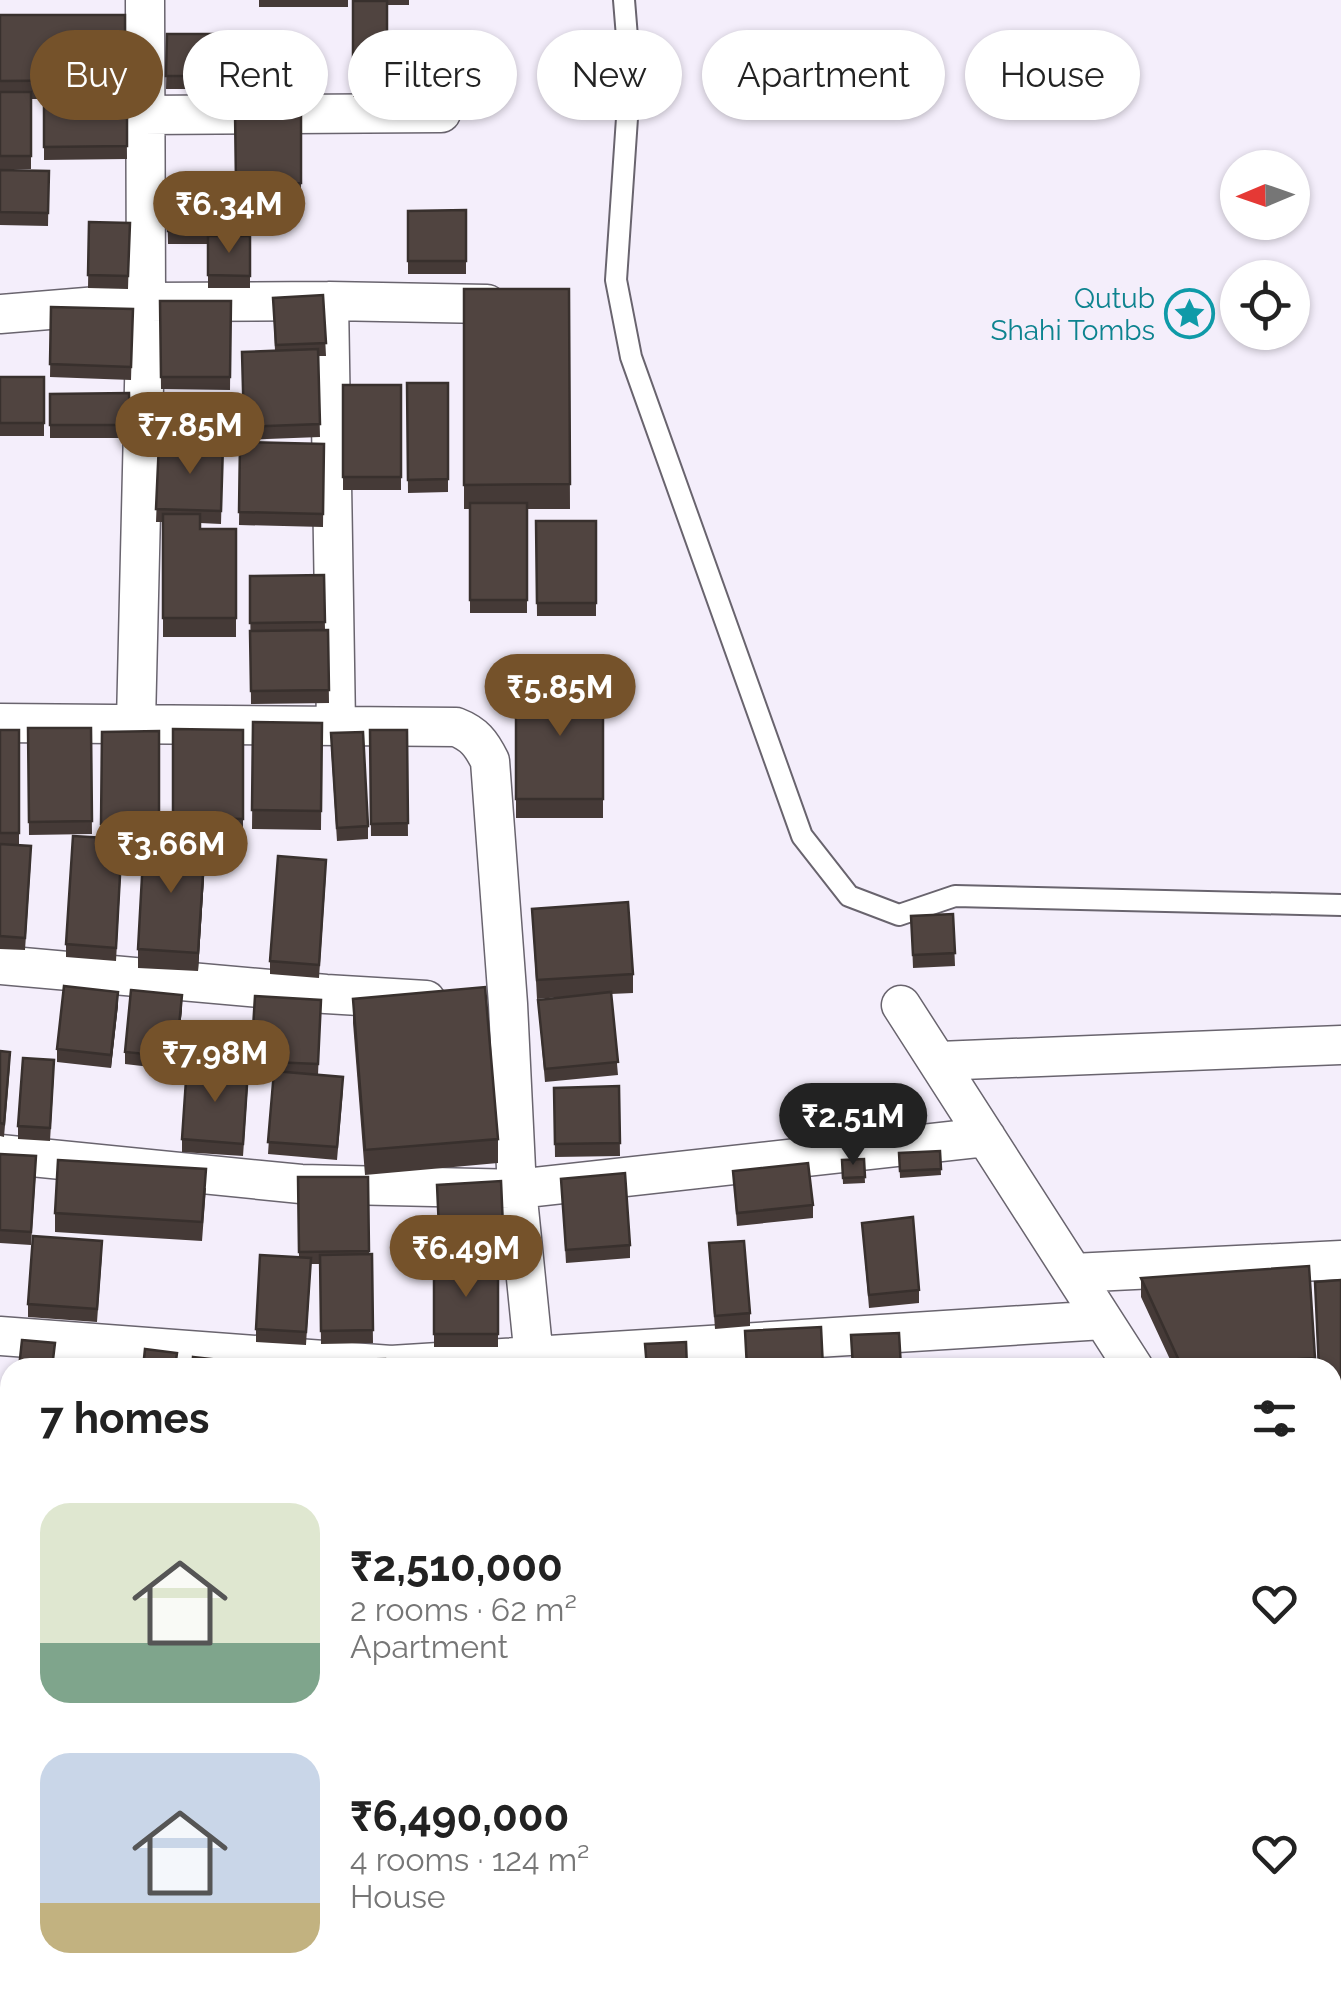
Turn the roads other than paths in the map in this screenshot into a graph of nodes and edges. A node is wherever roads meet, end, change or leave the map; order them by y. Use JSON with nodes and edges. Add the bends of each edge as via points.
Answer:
{"nodes":[{"id":1,"x":144,"y":0,"type":"edge"},
{"id":2,"x":624,"y":0,"type":"edge"},
{"id":3,"x":144,"y":30,"type":"edge"},
{"id":4,"x":348,"y":114,"type":"edge"},
{"id":5,"x":163,"y":115,"type":"edge"},
{"id":6,"x":143,"y":120,"type":"edge"},
{"id":7,"x":329,"y":301,"type":"junction"},
{"id":8,"x":146,"y":302,"type":"junction"},
{"id":9,"x":487,"y":304,"type":"edge"},
{"id":10,"x":0,"y":314,"type":"edge"},
{"id":11,"x":136,"y":722,"type":"junction"},
{"id":12,"x":0,"y":723,"type":"edge"},
{"id":13,"x":336,"y":724,"type":"junction"},
{"id":14,"x":1341,"y":905,"type":"edge"},
{"id":15,"x":0,"y":965,"type":"edge"},
{"id":16,"x":478,"y":1003,"type":"junction"},
{"id":17,"x":901,"y":1005,"type":"dead end"},
{"id":18,"x":1341,"y":1045,"type":"edge"},
{"id":19,"x":938,"y":1061,"type":"junction"},
{"id":20,"x":986,"y":1137,"type":"junction"},
{"id":21,"x":0,"y":1154,"type":"edge"},
{"id":22,"x":517,"y":1189,"type":"junction"},
{"id":23,"x":1341,"y":1260,"type":"edge"},
{"id":24,"x":1072,"y":1272,"type":"junction"},
{"id":25,"x":1103,"y":1320,"type":"junction"},
{"id":26,"x":0,"y":1336,"type":"edge"},
{"id":27,"x":297,"y":1358,"type":"edge"},
{"id":28,"x":534,"y":1358,"type":"edge"},
{"id":29,"x":576,"y":1358,"type":"edge"},
{"id":30,"x":1128,"y":1358,"type":"edge"}],
"edges":[{"from":1,"to":3,"type":"street"},
{"from":2,"to":14,"type":"lane","via":[[630,74],[616,280],[631,357],[802,836],[850,896],[899,915],[955,896]]},
{"from":4,"to":5,"type":"street"},
{"from":6,"to":8,"type":"street"},
{"from":7,"to":8,"type":"street"},
{"from":7,"to":9,"type":"street"},
{"from":7,"to":13,"type":"street"},
{"from":8,"to":10,"type":"street"},
{"from":8,"to":11,"type":"street"},
{"from":11,"to":12,"type":"street"},
{"from":11,"to":13,"type":"street"},
{"from":13,"to":16,"type":"street","via":[[456,727],[482,745],[490,761]]},
{"from":15,"to":16,"type":"street"},
{"from":16,"to":22,"type":"street"},
{"from":17,"to":19,"type":"street"},
{"from":18,"to":19,"type":"street"},
{"from":19,"to":20,"type":"street"},
{"from":20,"to":22,"type":"street"},
{"from":20,"to":24,"type":"street"},
{"from":21,"to":22,"type":"street","via":[[301,1184]]},
{"from":22,"to":28,"type":"street"},
{"from":23,"to":24,"type":"street"},
{"from":24,"to":25,"type":"street"},
{"from":25,"to":29,"type":"street"},
{"from":25,"to":30,"type":"street"},
{"from":26,"to":27,"type":"street"}]}
